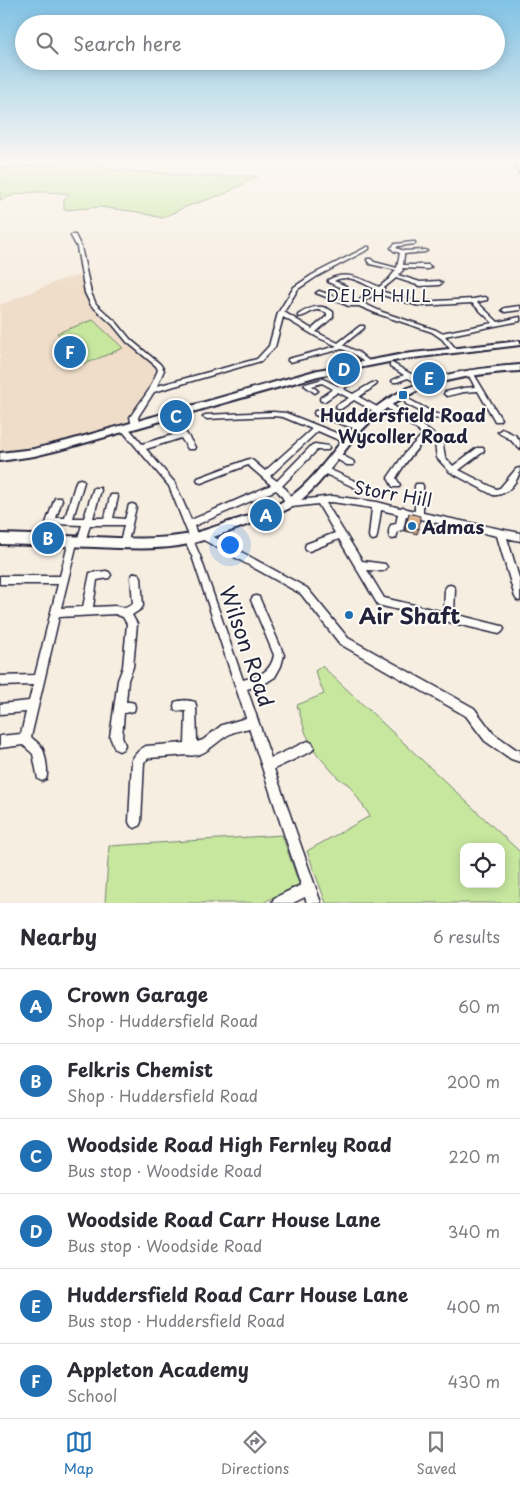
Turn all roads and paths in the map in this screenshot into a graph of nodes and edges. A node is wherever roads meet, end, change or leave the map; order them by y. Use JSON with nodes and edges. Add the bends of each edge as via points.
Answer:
{"nodes":[{"id":1,"x":73,"y":236,"type":"dead end"},
{"id":2,"x":413,"y":243,"type":"dead end"},
{"id":3,"x":368,"y":248,"type":"dead end"},
{"id":4,"x":385,"y":248,"type":"dead end"},
{"id":5,"x":393,"y":249,"type":"junction"},
{"id":6,"x":425,"y":251,"type":"dead end"},
{"id":7,"x":402,"y":253,"type":"junction"},
{"id":8,"x":369,"y":260,"type":"dead end"},
{"id":9,"x":428,"y":267,"type":"dead end"},
{"id":10,"x":400,"y":268,"type":"junction"},
{"id":11,"x":396,"y":276,"type":"junction"},
{"id":12,"x":439,"y":282,"type":"dead end"},
{"id":13,"x":344,"y":287,"type":"dead end"},
{"id":14,"x":377,"y":290,"type":"junction"},
{"id":15,"x":319,"y":293,"type":"dead end"},
{"id":16,"x":486,"y":299,"type":"dead end"},
{"id":17,"x":473,"y":301,"type":"junction"},
{"id":18,"x":360,"y":304,"type":"junction"},
{"id":19,"x":520,"y":308,"type":"edge"},
{"id":20,"x":505,"y":310,"type":"dead end"},
{"id":21,"x":281,"y":313,"type":"junction"},
{"id":22,"x":300,"y":316,"type":"dead end"},
{"id":23,"x":520,"y":319,"type":"edge"},
{"id":24,"x":496,"y":323,"type":"junction"},
{"id":25,"x":362,"y":326,"type":"dead end"},
{"id":26,"x":312,"y":332,"type":"junction"},
{"id":27,"x":441,"y":335,"type":"junction"},
{"id":28,"x":520,"y":343,"type":"edge"},
{"id":29,"x":341,"y":346,"type":"junction"},
{"id":30,"x":453,"y":349,"type":"junction"},
{"id":31,"x":290,"y":360,"type":"dead end"},
{"id":32,"x":366,"y":362,"type":"junction"},
{"id":33,"x":392,"y":365,"type":"dead end"},
{"id":34,"x":520,"y":368,"type":"edge"},
{"id":35,"x":470,"y":372,"type":"junction"},
{"id":36,"x":409,"y":375,"type":"junction"},
{"id":37,"x":352,"y":380,"type":"dead end"},
{"id":38,"x":395,"y":381,"type":"dead end"},
{"id":39,"x":374,"y":384,"type":"dead end"},
{"id":40,"x":422,"y":384,"type":"junction"},
{"id":41,"x":338,"y":389,"type":"junction"},
{"id":42,"x":480,"y":389,"type":"junction"},
{"id":43,"x":152,"y":390,"type":"junction"},
{"id":44,"x":315,"y":392,"type":"dead end"},
{"id":45,"x":447,"y":394,"type":"dead end"},
{"id":46,"x":353,"y":397,"type":"junction"},
{"id":47,"x":323,"y":399,"type":"dead end"},
{"id":48,"x":408,"y":402,"type":"dead end"},
{"id":49,"x":339,"y":407,"type":"dead end"},
{"id":50,"x":381,"y":408,"type":"junction"},
{"id":51,"x":422,"y":409,"type":"junction"},
{"id":52,"x":317,"y":413,"type":"dead end"},
{"id":53,"x":207,"y":417,"type":"dead end"},
{"id":54,"x":444,"y":417,"type":"dead end"},
{"id":55,"x":497,"y":419,"type":"dead end"},
{"id":56,"x":408,"y":420,"type":"junction"},
{"id":57,"x":135,"y":425,"type":"junction"},
{"id":58,"x":359,"y":427,"type":"junction"},
{"id":59,"x":124,"y":428,"type":"junction"},
{"id":60,"x":317,"y":428,"type":"junction"},
{"id":61,"x":502,"y":432,"type":"dead end"},
{"id":62,"x":428,"y":434,"type":"junction"},
{"id":63,"x":348,"y":441,"type":"junction"},
{"id":64,"x":520,"y":446,"type":"edge"},
{"id":65,"x":191,"y":447,"type":"dead end"},
{"id":66,"x":142,"y":448,"type":"junction"},
{"id":67,"x":325,"y":448,"type":"dead end"},
{"id":68,"x":480,"y":450,"type":"dead end"},
{"id":69,"x":336,"y":455,"type":"junction"},
{"id":70,"x":0,"y":457,"type":"edge"},
{"id":71,"x":350,"y":463,"type":"dead end"},
{"id":72,"x":324,"y":470,"type":"junction"},
{"id":73,"x":454,"y":470,"type":"junction"},
{"id":74,"x":519,"y":471,"type":"edge"},
{"id":75,"x":265,"y":476,"type":"junction"},
{"id":76,"x":201,"y":480,"type":"dead end"},
{"id":77,"x":80,"y":482,"type":"dead end"},
{"id":78,"x":396,"y":485,"type":"dead end"},
{"id":79,"x":277,"y":486,"type":"junction"},
{"id":80,"x":419,"y":486,"type":"dead end"},
{"id":81,"x":363,"y":488,"type":"dead end"},
{"id":82,"x":97,"y":490,"type":"dead end"},
{"id":83,"x":114,"y":497,"type":"dead end"},
{"id":84,"x":58,"y":500,"type":"dead end"},
{"id":85,"x":320,"y":500,"type":"junction"},
{"id":86,"x":289,"y":502,"type":"junction"},
{"id":87,"x":377,"y":505,"type":"junction"},
{"id":88,"x":132,"y":507,"type":"dead end"},
{"id":89,"x":403,"y":510,"type":"junction"},
{"id":90,"x":419,"y":514,"type":"junction"},
{"id":91,"x":51,"y":521,"type":"junction"},
{"id":92,"x":68,"y":521,"type":"junction"},
{"id":93,"x":87,"y":522,"type":"junction"},
{"id":94,"x":108,"y":522,"type":"junction"},
{"id":95,"x":128,"y":522,"type":"junction"},
{"id":96,"x":188,"y":525,"type":"junction"},
{"id":97,"x":501,"y":533,"type":"junction"},
{"id":98,"x":341,"y":535,"type":"junction"},
{"id":99,"x":393,"y":535,"type":"dead end"},
{"id":100,"x":373,"y":536,"type":"dead end"},
{"id":101,"x":195,"y":537,"type":"junction"},
{"id":102,"x":520,"y":537,"type":"edge"},
{"id":103,"x":0,"y":539,"type":"edge"},
{"id":104,"x":44,"y":540,"type":"junction"},
{"id":105,"x":77,"y":542,"type":"junction"},
{"id":106,"x":124,"y":543,"type":"junction"},
{"id":107,"x":309,"y":547,"type":"dead end"},
{"id":108,"x":359,"y":565,"type":"junction"},
{"id":109,"x":382,"y":567,"type":"dead end"},
{"id":110,"x":106,"y":575,"type":"dead end"},
{"id":111,"x":136,"y":577,"type":"dead end"},
{"id":112,"x":0,"y":580,"type":"edge"},
{"id":113,"x":64,"y":580,"type":"junction"},
{"id":114,"x":450,"y":589,"type":"dead end"},
{"id":115,"x":520,"y":597,"type":"edge"},
{"id":116,"x":256,"y":600,"type":"dead end"},
{"id":117,"x":87,"y":611,"type":"junction"},
{"id":118,"x":56,"y":613,"type":"junction"},
{"id":119,"x":126,"y":613,"type":"junction"},
{"id":120,"x":449,"y":618,"type":"junction"},
{"id":121,"x":499,"y":629,"type":"dead end"},
{"id":122,"x":39,"y":680,"type":"junction"},
{"id":123,"x":0,"y":681,"type":"edge"},
{"id":124,"x":240,"y":686,"type":"junction"},
{"id":125,"x":33,"y":706,"type":"junction"},
{"id":126,"x":179,"y":706,"type":"dead end"},
{"id":127,"x":0,"y":709,"type":"edge"},
{"id":128,"x":252,"y":722,"type":"junction"},
{"id":129,"x":25,"y":739,"type":"junction"},
{"id":130,"x":0,"y":742,"type":"edge"},
{"id":131,"x":119,"y":745,"type":"dead end"},
{"id":132,"x":308,"y":747,"type":"dead end"},
{"id":133,"x":191,"y":750,"type":"junction"},
{"id":134,"x":520,"y":756,"type":"edge"},
{"id":135,"x":267,"y":766,"type":"junction"},
{"id":136,"x":42,"y":775,"type":"dead end"},
{"id":137,"x":135,"y":822,"type":"dead end"},
{"id":138,"x":309,"y":888,"type":"junction"},
{"id":139,"x":279,"y":903,"type":"edge"},
{"id":140,"x":314,"y":903,"type":"edge"}],
"edges":[{"from":1,"to":43,"type":"street","via":[[79,247],[88,293],[94,305],[161,370]]},
{"from":2,"to":5,"type":"street","via":[[395,245]]},
{"from":3,"to":21,"type":"street","via":[[301,284]]},
{"from":4,"to":5,"type":"street"},
{"from":5,"to":7,"type":"street"},
{"from":6,"to":7,"type":"street"},
{"from":7,"to":10,"type":"street"},
{"from":8,"to":10,"type":"street"},
{"from":9,"to":10,"type":"street"},
{"from":10,"to":11,"type":"street"},
{"from":11,"to":12,"type":"street","via":[[420,284]]},
{"from":11,"to":14,"type":"street"},
{"from":13,"to":14,"type":"street","via":[[330,281],[345,275]]},
{"from":14,"to":17,"type":"street","via":[[419,304]]},
{"from":14,"to":18,"type":"street"},
{"from":15,"to":18,"type":"street","via":[[351,305]]},
{"from":16,"to":17,"type":"street"},
{"from":17,"to":24,"type":"street"},
{"from":18,"to":27,"type":"street"},
{"from":19,"to":20,"type":"street"},
{"from":21,"to":26,"type":"street"},
{"from":21,"to":43,"type":"street","via":[[272,347],[259,360]]},
{"from":22,"to":26,"type":"street","via":[[321,306],[330,312],[330,317]]},
{"from":23,"to":24,"type":"street"},
{"from":24,"to":27,"type":"street"},
{"from":25,"to":29,"type":"street"},
{"from":26,"to":29,"type":"street"},
{"from":27,"to":30,"type":"street"},
{"from":28,"to":30,"type":"main road"},
{"from":29,"to":31,"type":"street"},
{"from":29,"to":32,"type":"street"},
{"from":30,"to":32,"type":"main road"},
{"from":32,"to":57,"type":"main road","via":[[289,380]]},
{"from":33,"to":36,"type":"street"},
{"from":34,"to":35,"type":"main road"},
{"from":35,"to":40,"type":"main road"},
{"from":35,"to":42,"type":"street"},
{"from":36,"to":38,"type":"street"},
{"from":36,"to":40,"type":"street"},
{"from":37,"to":41,"type":"street"},
{"from":39,"to":46,"type":"street"},
{"from":40,"to":50,"type":"main road","via":[[407,389]]},
{"from":41,"to":44,"type":"street","via":[[323,381],[307,385]]},
{"from":41,"to":46,"type":"street"},
{"from":41,"to":47,"type":"street"},
{"from":42,"to":45,"type":"street"},
{"from":42,"to":55,"type":"street"},
{"from":43,"to":57,"type":"street","via":[[134,417]]},
{"from":46,"to":49,"type":"street"},
{"from":46,"to":50,"type":"street"},
{"from":48,"to":51,"type":"street"},
{"from":50,"to":56,"type":"street"},
{"from":50,"to":58,"type":"main road"},
{"from":51,"to":54,"type":"street"},
{"from":51,"to":56,"type":"street"},
{"from":52,"to":58,"type":"street"},
{"from":53,"to":60,"type":"street","via":[[279,414]]},
{"from":56,"to":62,"type":"street"},
{"from":57,"to":59,"type":"main road"},
{"from":58,"to":63,"type":"main road"},
{"from":59,"to":66,"type":"street","name":"Wilson Road"},
{"from":59,"to":70,"type":"main road","via":[[53,449]]},
{"from":60,"to":63,"type":"street"},
{"from":60,"to":75,"type":"street"},
{"from":61,"to":64,"type":"street"},
{"from":62,"to":73,"type":"street","via":[[439,442],[441,458]]},
{"from":62,"to":78,"type":"street","via":[[402,460],[392,478]]},
{"from":63,"to":69,"type":"main road"},
{"from":65,"to":66,"type":"street","via":[[183,435]]},
{"from":66,"to":96,"type":"street","name":"Wilson Road","via":[[172,485]]},
{"from":67,"to":79,"type":"street","via":[[316,448]]},
{"from":68,"to":73,"type":"street"},
{"from":69,"to":71,"type":"street"},
{"from":69,"to":72,"type":"main road"},
{"from":72,"to":81,"type":"street"},
{"from":72,"to":86,"type":"main road"},
{"from":73,"to":74,"type":"street","via":[[496,493],[503,490]]},
{"from":75,"to":76,"type":"street","via":[[249,462]]},
{"from":75,"to":79,"type":"street"},
{"from":77,"to":92,"type":"street"},
{"from":79,"to":86,"type":"street"},
{"from":79,"to":96,"type":"street"},
{"from":80,"to":90,"type":"street"},
{"from":82,"to":93,"type":"street"},
{"from":83,"to":94,"type":"street"},
{"from":84,"to":91,"type":"street"},
{"from":85,"to":86,"type":"street","name":"Storr Hill","via":[[302,504]]},
{"from":85,"to":87,"type":"street","name":"Storr Hill"},
{"from":85,"to":98,"type":"street"},
{"from":86,"to":101,"type":"main road","via":[[257,517]]},
{"from":87,"to":89,"type":"street","name":"Storr Hill"},
{"from":87,"to":100,"type":"street"},
{"from":88,"to":95,"type":"street"},
{"from":89,"to":90,"type":"street","name":"Storr Hill"},
{"from":89,"to":99,"type":"street","via":[[400,528],[394,527]]},
{"from":90,"to":97,"type":"street","name":"Storr Hill"},
{"from":91,"to":92,"type":"street"},
{"from":91,"to":104,"type":"street"},
{"from":92,"to":93,"type":"street"},
{"from":93,"to":94,"type":"street"},
{"from":93,"to":105,"type":"street"},
{"from":94,"to":95,"type":"street"},
{"from":95,"to":106,"type":"street"},
{"from":96,"to":101,"type":"street","name":"Wilson Road"},
{"from":97,"to":102,"type":"street","name":"Storr Hill"},
{"from":97,"to":115,"type":"street"},
{"from":98,"to":107,"type":"street"},
{"from":98,"to":108,"type":"street"},
{"from":101,"to":106,"type":"main road","via":[[154,543]]},
{"from":101,"to":124,"type":"street","name":"Wilson Road","via":[[196,556]]},
{"from":101,"to":134,"type":"street","via":[[304,591],[344,641],[470,712],[489,737]]},
{"from":103,"to":104,"type":"main road"},
{"from":104,"to":105,"type":"main road"},
{"from":105,"to":106,"type":"main road"},
{"from":105,"to":113,"type":"street"},
{"from":108,"to":109,"type":"street"},
{"from":108,"to":120,"type":"street","via":[[379,600],[384,603]]},
{"from":110,"to":117,"type":"street","via":[[93,576]]},
{"from":111,"to":119,"type":"street","via":[[138,606]]},
{"from":112,"to":113,"type":"street"},
{"from":113,"to":118,"type":"street"},
{"from":114,"to":120,"type":"street"},
{"from":116,"to":124,"type":"street","via":[[279,661],[267,678]]},
{"from":117,"to":118,"type":"street"},
{"from":117,"to":119,"type":"street"},
{"from":118,"to":122,"type":"street"},
{"from":119,"to":131,"type":"street","via":[[132,624],[125,708],[116,737]]},
{"from":120,"to":121,"type":"street"},
{"from":122,"to":123,"type":"street"},
{"from":122,"to":125,"type":"street"},
{"from":124,"to":128,"type":"street","name":"Wilson Road"},
{"from":125,"to":127,"type":"street"},
{"from":125,"to":129,"type":"street"},
{"from":126,"to":133,"type":"street","via":[[191,706]]},
{"from":128,"to":133,"type":"street","via":[[226,729],[207,744]]},
{"from":128,"to":135,"type":"street","name":"Wilson Road"},
{"from":129,"to":130,"type":"street"},
{"from":129,"to":136,"type":"street","via":[[38,751]]},
{"from":132,"to":135,"type":"street"},
{"from":133,"to":137,"type":"street","via":[[146,752],[138,760]]},
{"from":135,"to":138,"type":"street","name":"Wilson Road"},
{"from":138,"to":139,"type":"street"},
{"from":138,"to":140,"type":"street","name":"Wilson Road"}]}
